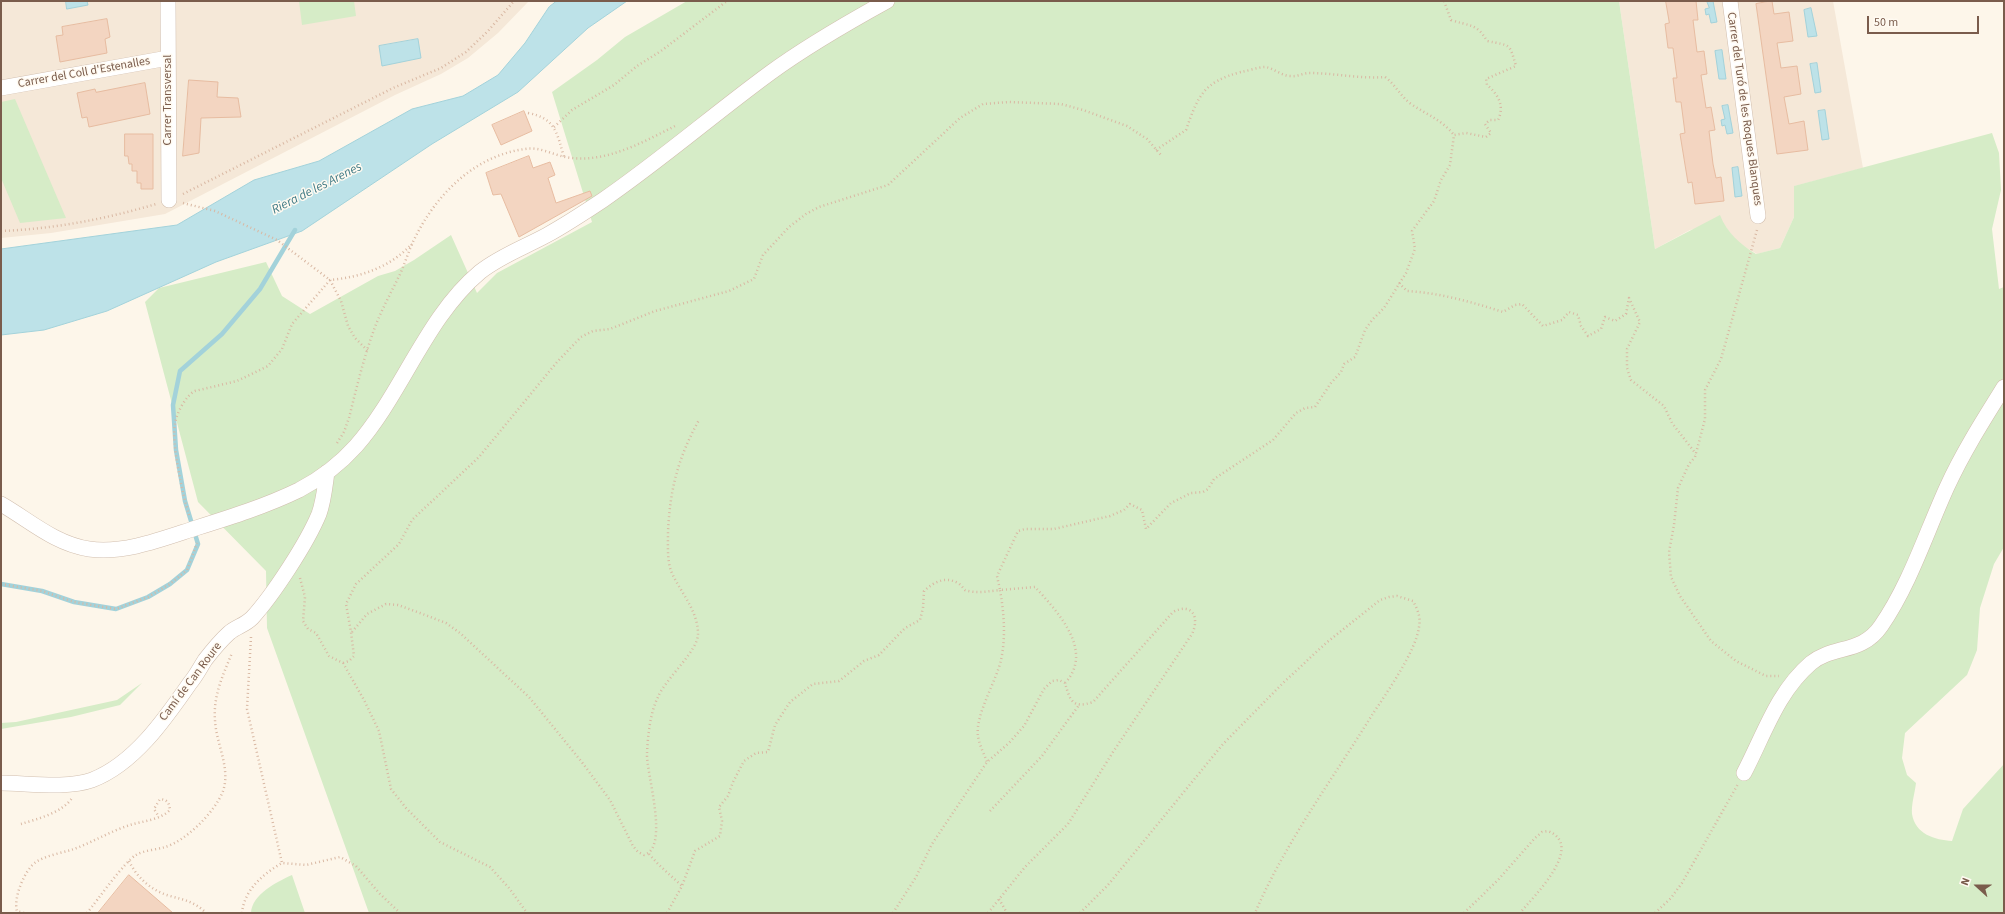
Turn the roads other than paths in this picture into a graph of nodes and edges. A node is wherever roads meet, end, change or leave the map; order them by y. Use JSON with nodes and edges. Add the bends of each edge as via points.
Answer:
{"nodes":[{"id":1,"x":168,"y":1,"type":"edge"},
{"id":2,"x":887,"y":1,"type":"edge"},
{"id":3,"x":1730,"y":1,"type":"edge"},
{"id":4,"x":168,"y":58,"type":"junction"},
{"id":5,"x":1,"y":88,"type":"edge"},
{"id":6,"x":169,"y":200,"type":"road end"},
{"id":7,"x":1758,"y":216,"type":"road end"},
{"id":8,"x":2004,"y":387,"type":"edge"},
{"id":9,"x":327,"y":472,"type":"junction"},
{"id":10,"x":1,"y":504,"type":"edge"},
{"id":11,"x":1744,"y":773,"type":"road end"},
{"id":12,"x":1,"y":783,"type":"edge"}],
"edges":[{"from":1,"to":4,"type":"street","name":"Carrer Transversal"},
{"from":2,"to":9,"type":"street","via":[[852,20],[771,72],[602,201],[548,234],[492,263],[479,273],[465,286],[442,316],[370,428],[355,447]]},
{"from":3,"to":7,"type":"street","name":"Carrer del Turó de les Roques Blanques"},
{"from":4,"to":5,"type":"street","name":"Carrer del Coll d'Estenalles"},
{"from":4,"to":6,"type":"street","name":"Carrer Transversal"},
{"from":8,"to":11,"type":"street","via":[[1957,465],[1898,601],[1874,637],[1812,662],[1772,714]]},
{"from":9,"to":10,"type":"street","via":[[298,490],[257,508],[165,538],[116,549],[88,549],[59,540]]},
{"from":9,"to":12,"type":"street","name":"Camí de Can Roure","via":[[319,513],[297,553],[252,618],[230,632],[205,661],[152,733],[129,756],[112,769],[82,782]]}]}
